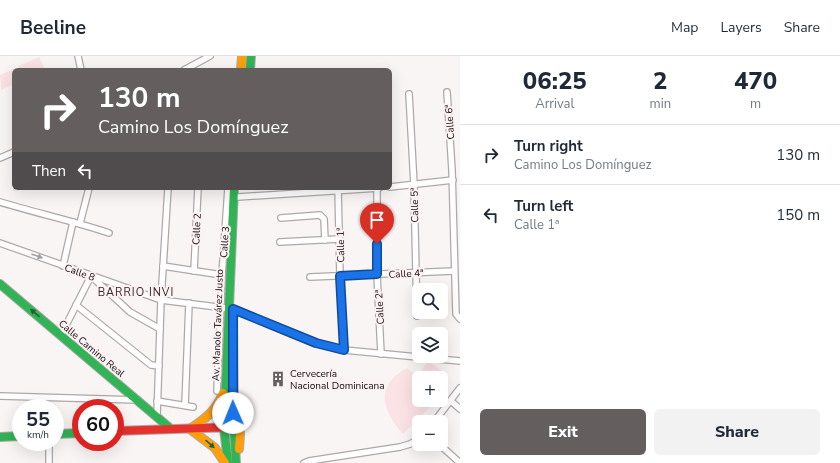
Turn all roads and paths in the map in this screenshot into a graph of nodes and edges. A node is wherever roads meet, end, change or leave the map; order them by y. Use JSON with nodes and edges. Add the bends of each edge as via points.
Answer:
{"nodes":[{"id":1,"x":78,"y":56,"type":"edge"},
{"id":2,"x":210,"y":56,"type":"edge"},
{"id":3,"x":242,"y":56,"type":"edge"},
{"id":4,"x":251,"y":56,"type":"edge"},
{"id":5,"x":80,"y":68,"type":"edge"},
{"id":6,"x":188,"y":68,"type":"edge"},
{"id":7,"x":241,"y":68,"type":"edge"},
{"id":8,"x":250,"y":68,"type":"edge"},
{"id":9,"x":447,"y":92,"type":"dead end"},
{"id":10,"x":409,"y":94,"type":"dead end"},
{"id":11,"x":12,"y":153,"type":"edge"},
{"id":12,"x":0,"y":158,"type":"edge"},
{"id":13,"x":453,"y":180,"type":"junction"},
{"id":14,"x":414,"y":185,"type":"junction"},
{"id":15,"x":392,"y":187,"type":"edge"},
{"id":16,"x":88,"y":190,"type":"edge"},
{"id":17,"x":168,"y":190,"type":"edge"},
{"id":18,"x":198,"y":190,"type":"edge"},
{"id":19,"x":228,"y":190,"type":"edge"},
{"id":20,"x":234,"y":190,"type":"edge"},
{"id":21,"x":239,"y":190,"type":"edge"},
{"id":22,"x":338,"y":190,"type":"edge"},
{"id":23,"x":377,"y":190,"type":"edge"},
{"id":24,"x":305,"y":191,"type":"edge"},
{"id":25,"x":238,"y":197,"type":"junction"},
{"id":26,"x":0,"y":202,"type":"edge"},
{"id":27,"x":281,"y":218,"type":"dead end"},
{"id":28,"x":73,"y":222,"type":"junction"},
{"id":29,"x":80,"y":224,"type":"junction"},
{"id":30,"x":109,"y":233,"type":"dead end"},
{"id":31,"x":340,"y":239,"type":"junction"},
{"id":32,"x":325,"y":240,"type":"junction"},
{"id":33,"x":280,"y":242,"type":"dead end"},
{"id":34,"x":0,"y":243,"type":"edge"},
{"id":35,"x":63,"y":266,"type":"junction"},
{"id":36,"x":163,"y":266,"type":"junction"},
{"id":37,"x":194,"y":271,"type":"junction"},
{"id":38,"x":454,"y":271,"type":"junction"},
{"id":39,"x":415,"y":272,"type":"junction"},
{"id":40,"x":377,"y":274,"type":"junction"},
{"id":41,"x":91,"y":276,"type":"junction"},
{"id":42,"x":222,"y":276,"type":"junction"},
{"id":43,"x":340,"y":276,"type":"junction"},
{"id":44,"x":310,"y":277,"type":"dead end"},
{"id":45,"x":416,"y":283,"type":"edge"},
{"id":46,"x":0,"y":284,"type":"edge"},
{"id":47,"x":161,"y":300,"type":"junction"},
{"id":48,"x":190,"y":303,"type":"junction"},
{"id":49,"x":76,"y":305,"type":"junction"},
{"id":50,"x":228,"y":308,"type":"junction"},
{"id":51,"x":460,"y":319,"type":"edge"},
{"id":52,"x":160,"y":329,"type":"junction"},
{"id":53,"x":60,"y":335,"type":"junction"},
{"id":54,"x":344,"y":350,"type":"junction"},
{"id":55,"x":381,"y":354,"type":"junction"},
{"id":56,"x":460,"y":362,"type":"edge"},
{"id":57,"x":159,"y":366,"type":"junction"},
{"id":58,"x":224,"y":384,"type":"junction"},
{"id":59,"x":460,"y":388,"type":"edge"},
{"id":60,"x":217,"y":392,"type":"dead end"},
{"id":61,"x":0,"y":396,"type":"edge"},
{"id":62,"x":233,"y":399,"type":"junction"},
{"id":63,"x":138,"y":400,"type":"junction"},
{"id":64,"x":157,"y":401,"type":"junction"},
{"id":65,"x":451,"y":401,"type":"junction"},
{"id":66,"x":185,"y":405,"type":"junction"},
{"id":67,"x":193,"y":407,"type":"dead end"},
{"id":68,"x":460,"y":409,"type":"edge"},
{"id":69,"x":440,"y":415,"type":"edge"},
{"id":70,"x":157,"y":416,"type":"junction"},
{"id":71,"x":224,"y":428,"type":"junction"},
{"id":72,"x":234,"y":428,"type":"junction"},
{"id":73,"x":171,"y":429,"type":"junction"},
{"id":74,"x":190,"y":429,"type":"junction"},
{"id":75,"x":124,"y":431,"type":"edge"},
{"id":76,"x":12,"y":436,"type":"edge"},
{"id":77,"x":0,"y":437,"type":"edge"},
{"id":78,"x":412,"y":443,"type":"edge"},
{"id":79,"x":49,"y":451,"type":"edge"},
{"id":80,"x":447,"y":451,"type":"edge"},
{"id":81,"x":48,"y":463,"type":"edge"},
{"id":82,"x":225,"y":463,"type":"edge"},
{"id":83,"x":233,"y":463,"type":"edge"},
{"id":84,"x":304,"y":463,"type":"edge"},
{"id":85,"x":460,"y":463,"type":"edge"}],
"edges":[{"from":1,"to":5,"type":"street"},
{"from":2,"to":6,"type":"street"},
{"from":3,"to":7,"type":"main road"},
{"from":4,"to":8,"type":"main road"},
{"from":9,"to":13,"type":"street","name":"Calle 6ª"},
{"from":10,"to":14,"type":"street","name":"Calle 5ª"},
{"from":11,"to":12,"type":"street"},
{"from":13,"to":14,"type":"street"},
{"from":13,"to":38,"type":"street","name":"Calle 6ª"},
{"from":14,"to":15,"type":"street"},
{"from":14,"to":39,"type":"street","name":"Calle 5ª"},
{"from":16,"to":29,"type":"street"},
{"from":17,"to":36,"type":"street"},
{"from":18,"to":37,"type":"street","name":"Calle 2"},
{"from":19,"to":42,"type":"street","name":"Calle 3"},
{"from":20,"to":50,"type":"main road","name":"Av. Manolo Tavárez Justo"},
{"from":21,"to":25,"type":"main road","name":"Av. Manolo Tavárez Justo"},
{"from":22,"to":24,"type":"street"},
{"from":22,"to":31,"type":"street","name":"Calle 1ª"},
{"from":23,"to":40,"type":"street","name":"Calle 2ª"},
{"from":24,"to":25,"type":"street"},
{"from":25,"to":50,"type":"main road","name":"Av. Manolo Tavárez Justo"},
{"from":26,"to":28,"type":"street"},
{"from":27,"to":32,"type":"street","via":[[322,216]]},
{"from":28,"to":29,"type":"street"},
{"from":28,"to":35,"type":"street"},
{"from":29,"to":30,"type":"street"},
{"from":31,"to":32,"type":"street"},
{"from":31,"to":43,"type":"street","name":"Calle 1ª"},
{"from":32,"to":33,"type":"street"},
{"from":34,"to":35,"type":"street","name":"Calle 8","one_way":true},
{"from":35,"to":41,"type":"street","name":"Calle 8"},
{"from":36,"to":37,"type":"street"},
{"from":36,"to":47,"type":"street"},
{"from":37,"to":42,"type":"street"},
{"from":38,"to":39,"type":"street","name":"Calle 4ª"},
{"from":38,"to":51,"type":"street","name":"Calle 6ª","via":[[456,314]]},
{"from":39,"to":40,"type":"street","name":"Calle 4ª"},
{"from":39,"to":45,"type":"street","name":"Calle 5ª"},
{"from":40,"to":43,"type":"street","name":"Calle 4ª"},
{"from":40,"to":55,"type":"street","name":"Calle 2ª"},
{"from":41,"to":47,"type":"street","name":"Calle 8"},
{"from":41,"to":49,"type":"street"},
{"from":41,"to":52,"type":"street","via":[[130,312]]},
{"from":42,"to":50,"type":"street","name":"Calle 3"},
{"from":43,"to":44,"type":"street","name":"Calle 4ª"},
{"from":43,"to":54,"type":"street","name":"Calle 1ª"},
{"from":53,"to":46,"type":"main road","name":"Calle Camino Real","one_way":true},
{"from":47,"to":48,"type":"street","name":"Calle 8"},
{"from":47,"to":52,"type":"street"},
{"from":48,"to":50,"type":"street","name":"Calle 8"},
{"from":48,"to":66,"type":"street"},
{"from":49,"to":53,"type":"street"},
{"from":49,"to":57,"type":"street","via":[[151,365]]},
{"from":50,"to":54,"type":"street","name":"Calle 8","via":[[316,343]]},
{"from":50,"to":58,"type":"main road","name":"Av. Manolo Tavárez Justo"},
{"from":50,"to":60,"type":"street","name":"Calle 3"},
{"from":50,"to":62,"type":"main road","name":"Av. Manolo Tavárez Justo"},
{"from":52,"to":57,"type":"street"},
{"from":53,"to":63,"type":"main road","name":"Calle Camino Real"},
{"from":54,"to":55,"type":"street","name":"Calle 8"},
{"from":55,"to":56,"type":"street","name":"Calle 8"},
{"from":57,"to":64,"type":"street"},
{"from":58,"to":71,"type":"main road","name":"Av. Manolo Tavárez Justo"},
{"from":58,"to":74,"type":"main road","via":[[220,402],[213,412]]},
{"from":59,"to":65,"type":"street"},
{"from":61,"to":63,"type":"street"},
{"from":62,"to":72,"type":"main road","name":"Av. Manolo Tavárez Justo"},
{"from":62,"to":83,"type":"main road","via":[[240,434],[239,450]]},
{"from":63,"to":70,"type":"main road","name":"Calle Camino Real"},
{"from":64,"to":66,"type":"street"},
{"from":64,"to":70,"type":"street"},
{"from":65,"to":68,"type":"street"},
{"from":65,"to":69,"type":"street"},
{"from":66,"to":67,"type":"street"},
{"from":70,"to":73,"type":"main road","name":"Calle Camino Real"},
{"from":71,"to":72,"type":"main road"},
{"from":71,"to":74,"type":"main road"},
{"from":71,"to":83,"type":"main road","name":"Av. Manolo Tavárez Justo"},
{"from":72,"to":83,"type":"main road","name":"Av. Manolo Tavárez Justo"},
{"from":73,"to":74,"type":"main road"},
{"from":73,"to":75,"type":"main road"},
{"from":74,"to":82,"type":"main road","one_way":true,"via":[[209,442]]},
{"from":76,"to":77,"type":"main road"},
{"from":78,"to":84,"type":"street"},
{"from":79,"to":81,"type":"street"},
{"from":80,"to":85,"type":"street"}]}
